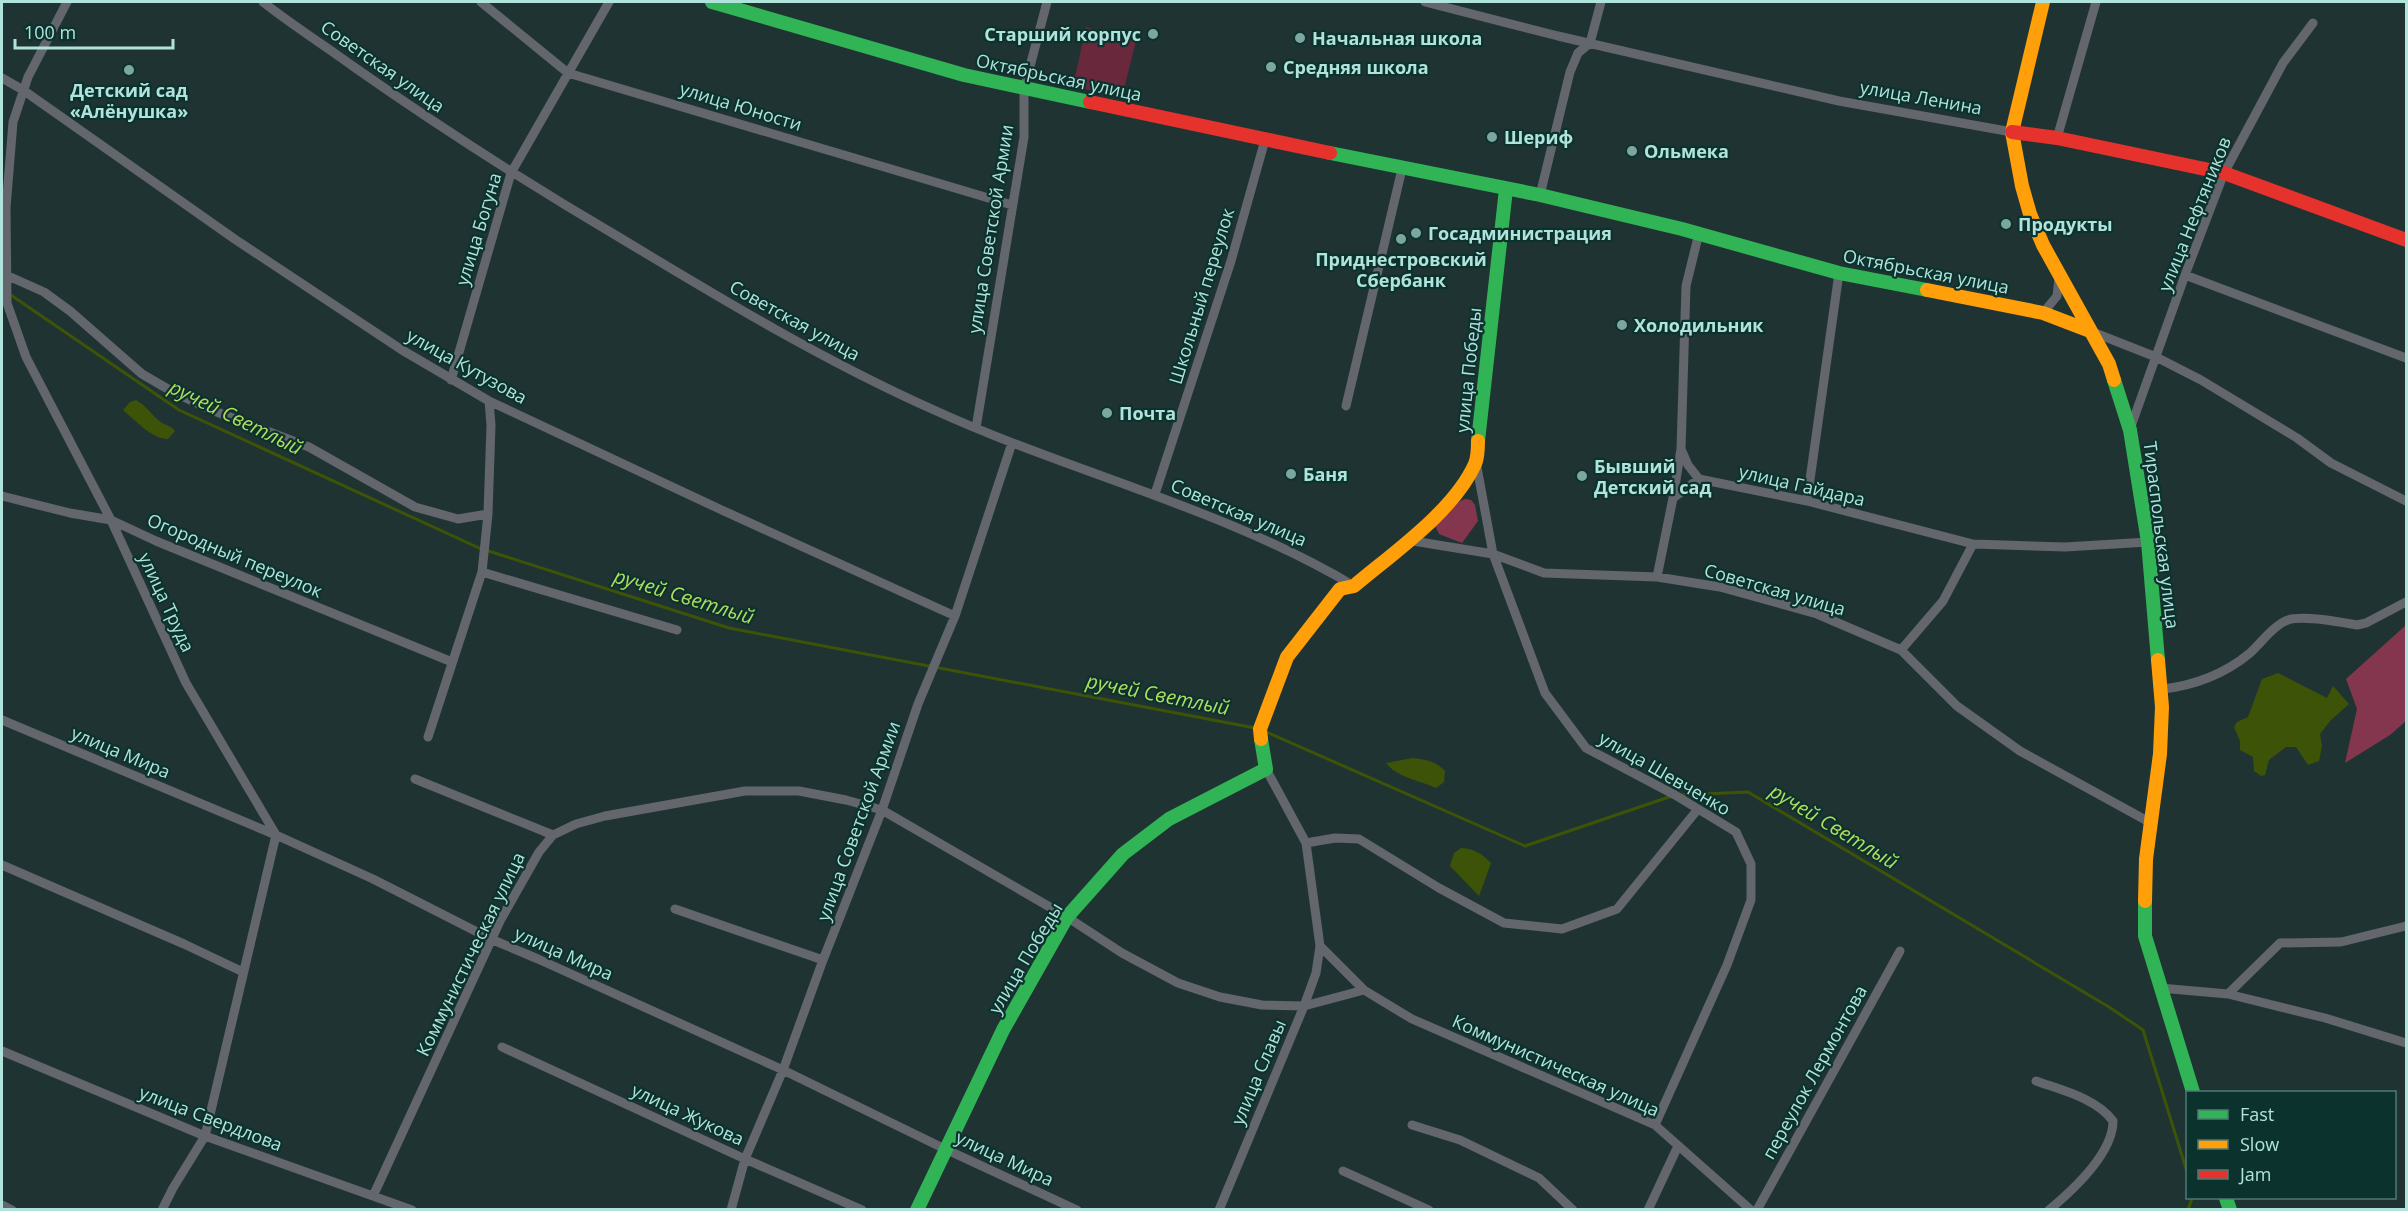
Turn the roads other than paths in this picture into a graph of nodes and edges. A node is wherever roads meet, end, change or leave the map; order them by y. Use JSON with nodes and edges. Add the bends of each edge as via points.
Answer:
{"nodes":[{"id":1,"x":67,"y":2,"type":"edge"},
{"id":2,"x":263,"y":2,"type":"edge"},
{"id":3,"x":481,"y":2,"type":"edge"},
{"id":4,"x":609,"y":2,"type":"edge"},
{"id":5,"x":712,"y":2,"type":"edge"},
{"id":6,"x":1047,"y":2,"type":"edge"},
{"id":7,"x":1425,"y":2,"type":"edge"},
{"id":8,"x":1601,"y":2,"type":"edge"},
{"id":9,"x":2043,"y":2,"type":"edge"},
{"id":10,"x":2096,"y":2,"type":"edge"},
{"id":11,"x":2313,"y":23,"type":"dead end"},
{"id":12,"x":1590,"y":43,"type":"junction"},
{"id":13,"x":568,"y":73,"type":"junction"},
{"id":14,"x":2,"y":78,"type":"edge"},
{"id":15,"x":1024,"y":89,"type":"junction"},
{"id":16,"x":23,"y":90,"type":"junction"},
{"id":17,"x":2012,"y":132,"type":"junction"},
{"id":18,"x":2057,"y":138,"type":"junction"},
{"id":19,"x":1264,"y":140,"type":"junction"},
{"id":20,"x":1402,"y":170,"type":"junction"},
{"id":21,"x":511,"y":173,"type":"junction"},
{"id":22,"x":2224,"y":173,"type":"junction"},
{"id":23,"x":1506,"y":189,"type":"junction"},
{"id":24,"x":1540,"y":195,"type":"junction"},
{"id":25,"x":1012,"y":205,"type":"junction"},
{"id":26,"x":1699,"y":233,"type":"junction"},
{"id":27,"x":2406,"y":240,"type":"edge"},
{"id":28,"x":2059,"y":272,"type":"junction"},
{"id":29,"x":1839,"y":273,"type":"junction"},
{"id":30,"x":6,"y":275,"type":"junction"},
{"id":31,"x":2185,"y":275,"type":"junction"},
{"id":32,"x":2043,"y":313,"type":"junction"},
{"id":33,"x":2090,"y":331,"type":"junction"},
{"id":34,"x":2156,"y":357,"type":"junction"},
{"id":35,"x":2406,"y":358,"type":"edge"},
{"id":36,"x":451,"y":380,"type":"junction"},
{"id":37,"x":489,"y":401,"type":"junction"},
{"id":38,"x":1346,"y":406,"type":"dead end"},
{"id":39,"x":976,"y":428,"type":"junction"},
{"id":40,"x":2130,"y":430,"type":"junction"},
{"id":41,"x":1012,"y":442,"type":"junction"},
{"id":42,"x":1681,"y":449,"type":"junction"},
{"id":43,"x":1476,"y":462,"type":"junction"},
{"id":44,"x":1699,"y":479,"type":"junction"},
{"id":45,"x":1155,"y":494,"type":"junction"},
{"id":46,"x":2,"y":496,"type":"edge"},
{"id":47,"x":1673,"y":498,"type":"junction"},
{"id":48,"x":1807,"y":501,"type":"junction"},
{"id":49,"x":2406,"y":501,"type":"edge"},
{"id":50,"x":488,"y":514,"type":"junction"},
{"id":51,"x":111,"y":520,"type":"junction"},
{"id":52,"x":1407,"y":540,"type":"junction"},
{"id":53,"x":2148,"y":542,"type":"junction"},
{"id":54,"x":1973,"y":543,"type":"junction"},
{"id":55,"x":1493,"y":554,"type":"junction"},
{"id":56,"x":482,"y":572,"type":"junction"},
{"id":57,"x":1657,"y":577,"type":"junction"},
{"id":58,"x":1354,"y":586,"type":"junction"},
{"id":59,"x":2406,"y":602,"type":"edge"},
{"id":60,"x":954,"y":616,"type":"junction"},
{"id":61,"x":677,"y":630,"type":"dead end"},
{"id":62,"x":1901,"y":650,"type":"junction"},
{"id":63,"x":452,"y":662,"type":"junction"},
{"id":64,"x":2162,"y":689,"type":"junction"},
{"id":65,"x":2,"y":720,"type":"edge"},
{"id":66,"x":428,"y":737,"type":"dead end"},
{"id":67,"x":1266,"y":769,"type":"junction"},
{"id":68,"x":415,"y":779,"type":"dead end"},
{"id":69,"x":1698,"y":809,"type":"junction"},
{"id":70,"x":882,"y":810,"type":"junction"},
{"id":71,"x":2151,"y":824,"type":"junction"},
{"id":72,"x":276,"y":835,"type":"junction"},
{"id":73,"x":553,"y":835,"type":"junction"},
{"id":74,"x":1306,"y":843,"type":"junction"},
{"id":75,"x":2,"y":865,"type":"edge"},
{"id":76,"x":675,"y":909,"type":"dead end"},
{"id":77,"x":1067,"y":917,"type":"junction"},
{"id":78,"x":2406,"y":926,"type":"edge"},
{"id":79,"x":493,"y":940,"type":"junction"},
{"id":80,"x":1320,"y":946,"type":"junction"},
{"id":81,"x":1900,"y":951,"type":"dead end"},
{"id":82,"x":823,"y":960,"type":"junction"},
{"id":83,"x":243,"y":972,"type":"junction"},
{"id":84,"x":2160,"y":988,"type":"junction"},
{"id":85,"x":1364,"y":990,"type":"junction"},
{"id":86,"x":2228,"y":994,"type":"junction"},
{"id":87,"x":1304,"y":1006,"type":"junction"},
{"id":88,"x":2406,"y":1043,"type":"edge"},
{"id":89,"x":502,"y":1047,"type":"dead end"},
{"id":90,"x":2,"y":1051,"type":"edge"},
{"id":91,"x":783,"y":1070,"type":"junction"},
{"id":92,"x":2036,"y":1081,"type":"dead end"},
{"id":93,"x":2193,"y":1091,"type":"edge"},
{"id":94,"x":1412,"y":1125,"type":"dead end"},
{"id":95,"x":1655,"y":1125,"type":"junction"},
{"id":96,"x":205,"y":1136,"type":"junction"},
{"id":97,"x":1678,"y":1146,"type":"junction"},
{"id":98,"x":945,"y":1149,"type":"junction"},
{"id":99,"x":746,"y":1159,"type":"junction"},
{"id":100,"x":1343,"y":1171,"type":"dead end"},
{"id":101,"x":374,"y":1194,"type":"junction"},
{"id":102,"x":2,"y":1205,"type":"edge"},
{"id":103,"x":12,"y":1209,"type":"edge"},
{"id":104,"x":162,"y":1209,"type":"edge"},
{"id":105,"x":412,"y":1209,"type":"edge"},
{"id":106,"x":731,"y":1209,"type":"edge"},
{"id":107,"x":862,"y":1209,"type":"edge"},
{"id":108,"x":917,"y":1209,"type":"edge"},
{"id":109,"x":1077,"y":1209,"type":"edge"},
{"id":110,"x":1219,"y":1209,"type":"edge"},
{"id":111,"x":1429,"y":1209,"type":"edge"},
{"id":112,"x":1573,"y":1209,"type":"edge"},
{"id":113,"x":1648,"y":1209,"type":"edge"},
{"id":114,"x":1751,"y":1209,"type":"edge"},
{"id":115,"x":1757,"y":1209,"type":"edge"},
{"id":116,"x":2049,"y":1209,"type":"edge"}],
"edges":[{"from":1,"to":16,"type":"street","name":"улица Труда"},
{"from":2,"to":21,"type":"street","name":"Советская улица"},
{"from":3,"to":13,"type":"street","name":"улица Юности"},
{"from":4,"to":13,"type":"street","name":"улица Богуна"},
{"from":5,"to":15,"type":"street","name":"Октябрьская улица"},
{"from":6,"to":15,"type":"street","name":"улица Советской Армии"},
{"from":7,"to":12,"type":"street","name":"улица Ленина"},
{"from":8,"to":12,"type":"street"},
{"from":9,"to":17,"type":"street","name":"Тираспольская улица"},
{"from":10,"to":18,"type":"street"},
{"from":11,"to":22,"type":"street","name":"улица Нефтяников","via":[[2283,63]]},
{"from":12,"to":17,"type":"street","name":"улица Ленина","via":[[1839,101]]},
{"from":12,"to":24,"type":"street","via":[[1578,53],[1570,72]]},
{"from":13,"to":21,"type":"street","name":"улица Богуна"},
{"from":13,"to":25,"type":"street","name":"улица Юности"},
{"from":14,"to":16,"type":"street","name":"улица Кутузова"},
{"from":15,"to":19,"type":"street","name":"Октябрьская улица"},
{"from":15,"to":25,"type":"street","name":"улица Советской Армии","via":[[1024,137]]},
{"from":16,"to":30,"type":"street","name":"улица Труда","via":[[9,147]]},
{"from":16,"to":36,"type":"street","name":"улица Кутузова","via":[[236,240]]},
{"from":17,"to":18,"type":"street","name":"улица Ленина"},
{"from":17,"to":28,"type":"street","name":"Тираспольская улица","via":[[2030,214]]},
{"from":18,"to":22,"type":"street","name":"улица Ленина"},
{"from":19,"to":20,"type":"street","name":"Октябрьская улица"},
{"from":19,"to":45,"type":"street","name":"Школьный переулок","via":[[1231,261]]},
{"from":20,"to":23,"type":"street","name":"Октябрьская улица"},
{"from":20,"to":38,"type":"street"},
{"from":21,"to":36,"type":"street","name":"улица Богуна"},
{"from":21,"to":39,"type":"street","name":"Советская улица","via":[[857,374]]},
{"from":22,"to":27,"type":"street","name":"улица Ленина"},
{"from":22,"to":31,"type":"street","name":"улица Нефтяников"},
{"from":23,"to":24,"type":"street","name":"Октябрьская улица"},
{"from":23,"to":43,"type":"street","name":"улица Победы"},
{"from":24,"to":26,"type":"street","name":"Октябрьская улица"},
{"from":25,"to":39,"type":"street","name":"улица Советской Армии"},
{"from":26,"to":29,"type":"street","name":"Октябрьская улица"},
{"from":26,"to":42,"type":"street","via":[[1686,286]]},
{"from":28,"to":32,"type":"street","via":[[2057,296]]},
{"from":28,"to":33,"type":"street","name":"Тираспольская улица"},
{"from":29,"to":32,"type":"street","name":"Октябрьская улица"},
{"from":29,"to":48,"type":"street"},
{"from":30,"to":50,"type":"street","via":[[44,292],[70,310],[142,374],[172,392],[309,447],[415,507],[458,519]]},
{"from":30,"to":51,"type":"street","name":"улица Труда","via":[[6,300],[26,357]]},
{"from":31,"to":34,"type":"street","name":"улица Нефтяников"},
{"from":31,"to":35,"type":"street"},
{"from":32,"to":33,"type":"street","name":"Октябрьская улица"},
{"from":33,"to":34,"type":"street","name":"Октябрьская улица"},
{"from":33,"to":40,"type":"street","name":"Тираспольская улица","via":[[2109,364]]},
{"from":34,"to":40,"type":"street","name":"улица Нефтяников"},
{"from":34,"to":49,"type":"street","name":"Октябрьская улица","via":[[2297,438],[2331,463]]},
{"from":36,"to":37,"type":"street","name":"улица Кутузова"},
{"from":37,"to":50,"type":"street"},
{"from":37,"to":60,"type":"street","name":"улица Кутузова"},
{"from":39,"to":41,"type":"street","name":"Советская улица"},
{"from":40,"to":53,"type":"street","name":"Тираспольская улица"},
{"from":41,"to":45,"type":"street","name":"Советская улица"},
{"from":41,"to":60,"type":"street","name":"улица Советской Армии"},
{"from":42,"to":44,"type":"street"},
{"from":42,"to":47,"type":"street"},
{"from":43,"to":52,"type":"street","via":[[1457,495]]},
{"from":43,"to":55,"type":"street","name":"улица Победы"},
{"from":44,"to":47,"type":"street"},
{"from":44,"to":48,"type":"street","name":"улица Гайдара"},
{"from":45,"to":58,"type":"street","name":"Советская улица","via":[[1298,554]]},
{"from":46,"to":51,"type":"street","name":"Огородный переулок"},
{"from":47,"to":57,"type":"street"},
{"from":48,"to":54,"type":"street","name":"улица Гайдара"},
{"from":50,"to":56,"type":"street"},
{"from":51,"to":63,"type":"street","name":"Огородный переулок"},
{"from":51,"to":72,"type":"street","name":"улица Труда","via":[[186,683]]},
{"from":52,"to":55,"type":"street","name":"Советская улица"},
{"from":52,"to":58,"type":"street"},
{"from":53,"to":54,"type":"street","name":"улица Гайдара","via":[[2065,547]]},
{"from":53,"to":64,"type":"street","name":"Тираспольская улица"},
{"from":54,"to":62,"type":"street","via":[[1943,601]]},
{"from":55,"to":57,"type":"street","name":"Советская улица","via":[[1544,573]]},
{"from":55,"to":69,"type":"street","name":"улица Шевченко","via":[[1545,693],[1586,748]]},
{"from":56,"to":61,"type":"street"},
{"from":56,"to":63,"type":"street"},
{"from":57,"to":62,"type":"street","name":"Советская улица","via":[[1720,587],[1817,614]]},
{"from":58,"to":67,"type":"street","via":[[1340,589],[1287,657],[1260,729]]},
{"from":59,"to":64,"type":"street","via":[[2357,625],[2286,621],[2248,655],[2224,670],[2192,684]]},
{"from":60,"to":70,"type":"street","name":"улица Советской Армии","via":[[918,704]]},
{"from":62,"to":71,"type":"street","name":"Советская улица","via":[[1957,706],[2020,751]]},
{"from":63,"to":66,"type":"street"},
{"from":64,"to":71,"type":"street","name":"Тираспольская улица","via":[[2160,754]]},
{"from":65,"to":72,"type":"street","name":"улица Мира"},
{"from":67,"to":74,"type":"street"},
{"from":67,"to":77,"type":"street","name":"улица Победы","via":[[1169,819],[1123,854]]},
{"from":68,"to":73,"type":"street"},
{"from":69,"to":74,"type":"street","via":[[1617,909],[1562,929],[1504,923],[1359,839]]},
{"from":69,"to":95,"type":"street","name":"улица Шевченко","via":[[1736,832],[1751,864],[1751,900],[1727,965]]},
{"from":70,"to":73,"type":"street","name":"Коммунистическая улица","via":[[799,791],[745,791],[605,816]]},
{"from":70,"to":77,"type":"street","name":"Коммунистическая улица"},
{"from":70,"to":82,"type":"street","name":"улица Советской Армии"},
{"from":71,"to":84,"type":"street","name":"Тираспольская улица","via":[[2146,859],[2145,936]]},
{"from":72,"to":79,"type":"street","name":"улица Мира"},
{"from":72,"to":83,"type":"street"},
{"from":73,"to":79,"type":"street","name":"Коммунистическая улица","via":[[539,852]]},
{"from":74,"to":80,"type":"street"},
{"from":75,"to":83,"type":"street"},
{"from":76,"to":82,"type":"street"},
{"from":77,"to":87,"type":"street","name":"Коммунистическая улица","via":[[1122,954],[1178,983],[1262,1005]]},
{"from":77,"to":98,"type":"street","name":"улица Победы","via":[[1003,1030]]},
{"from":78,"to":86,"type":"street","via":[[2341,942],[2280,943]]},
{"from":79,"to":91,"type":"street","name":"улица Мира"},
{"from":79,"to":101,"type":"street","name":"Коммунистическая улица"},
{"from":80,"to":85,"type":"street","name":"Коммунистическая улица"},
{"from":80,"to":87,"type":"street","name":"улица Славы","via":[[1316,973]]},
{"from":81,"to":115,"type":"street","name":"переулок Лермонтова"},
{"from":82,"to":91,"type":"street","name":"улица Советской Армии"},
{"from":83,"to":96,"type":"street"},
{"from":84,"to":86,"type":"street"},
{"from":84,"to":93,"type":"street","name":"Тираспольская улица"},
{"from":85,"to":87,"type":"street","name":"Коммунистическая улица"},
{"from":85,"to":95,"type":"street","name":"Коммунистическая улица","via":[[1412,1019]]},
{"from":86,"to":88,"type":"street"},
{"from":87,"to":110,"type":"street","name":"улица Славы"},
{"from":89,"to":99,"type":"street","name":"улица Жукова"},
{"from":90,"to":96,"type":"street","name":"улица Свердлова"},
{"from":91,"to":98,"type":"street","name":"улица Мира"},
{"from":91,"to":99,"type":"street","name":"улица Советской Армии"},
{"from":92,"to":116,"type":"street","via":[[2074,1095],[2099,1108],[2113,1121],[2111,1138],[2100,1155]]},
{"from":94,"to":112,"type":"street","via":[[1460,1140],[1539,1178]]},
{"from":95,"to":97,"type":"street","name":"Коммунистическая улица"},
{"from":96,"to":101,"type":"street","name":"улица Свердлова"},
{"from":96,"to":104,"type":"street"},
{"from":97,"to":113,"type":"street"},
{"from":97,"to":114,"type":"street","name":"Коммунистическая улица"},
{"from":98,"to":108,"type":"street","name":"улица Победы"},
{"from":98,"to":109,"type":"street","name":"улица Мира"},
{"from":99,"to":106,"type":"street","name":"улица Советской Армии"},
{"from":99,"to":107,"type":"street","name":"улица Жукова"},
{"from":100,"to":111,"type":"street"},
{"from":101,"to":105,"type":"street","name":"улица Свердлова"},
{"from":102,"to":103,"type":"street"}]}
